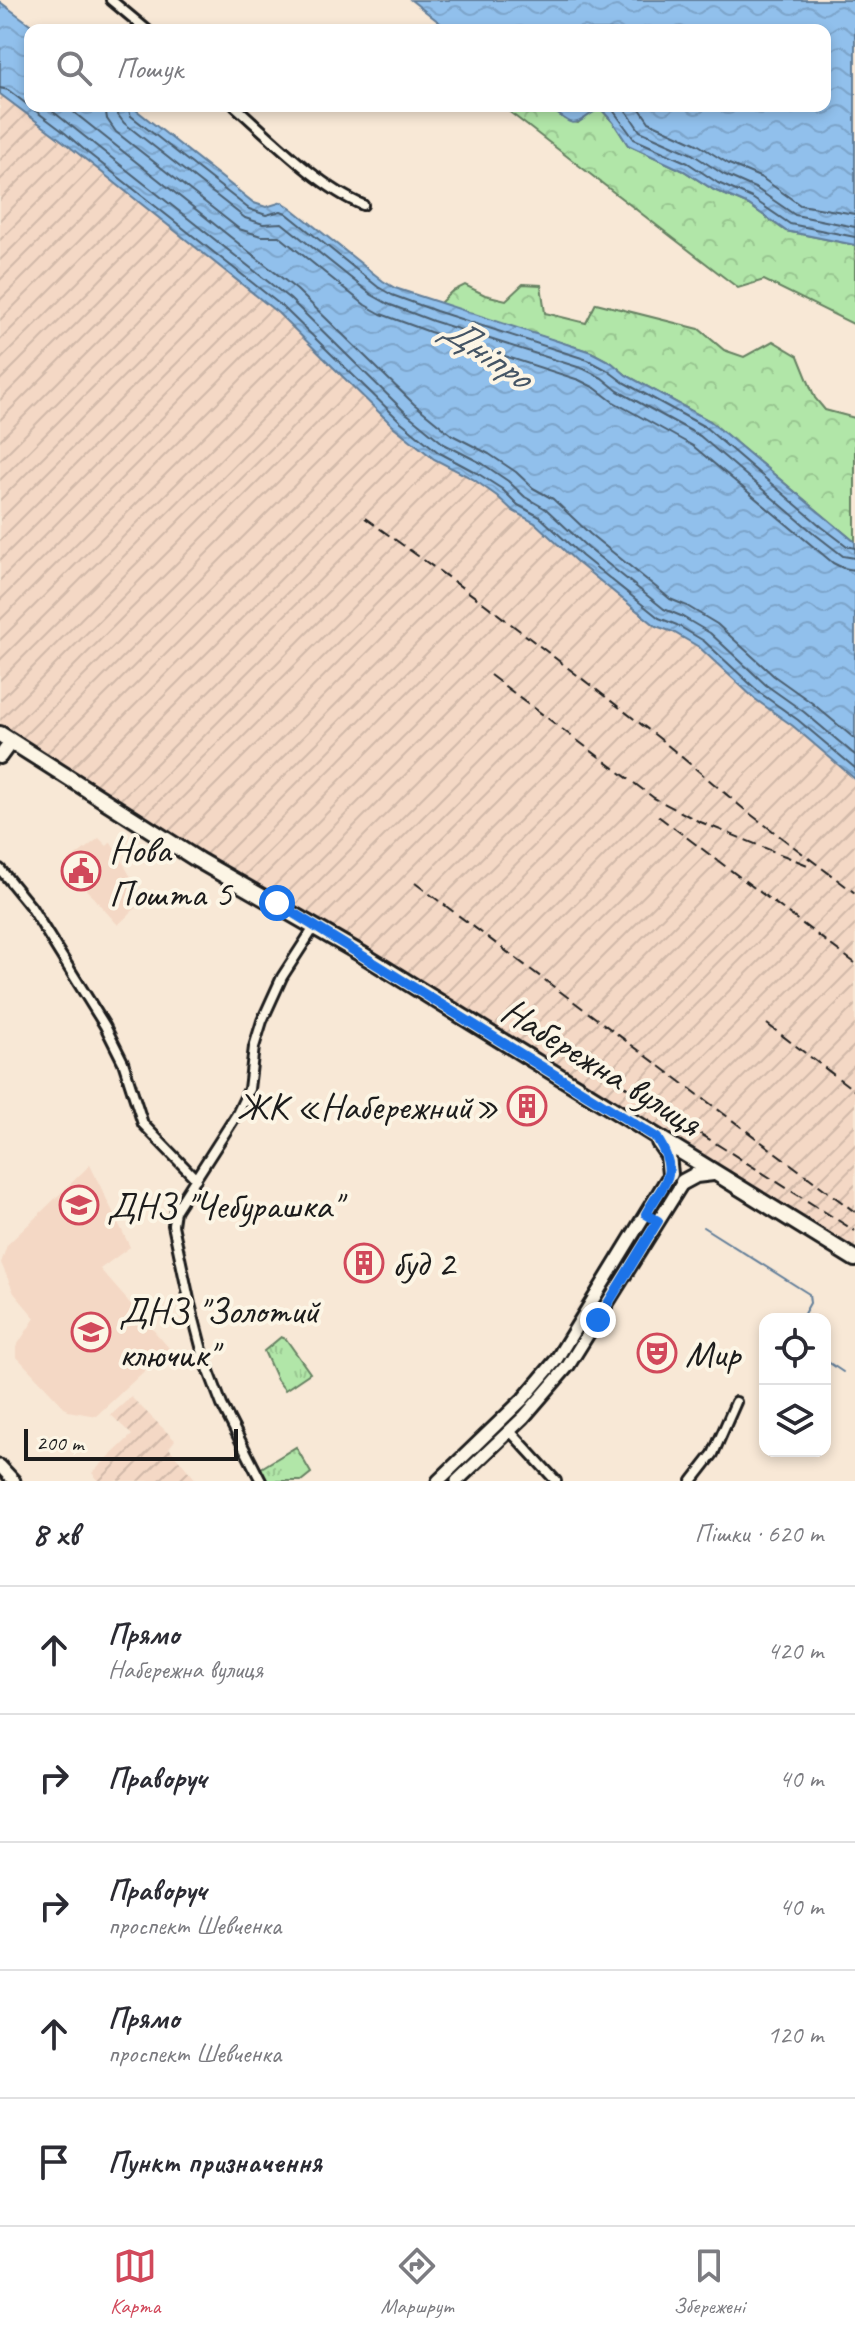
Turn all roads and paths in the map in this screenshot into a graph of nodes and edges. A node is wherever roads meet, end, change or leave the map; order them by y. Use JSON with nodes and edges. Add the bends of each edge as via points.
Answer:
{"nodes":[{"id":1,"x":111,"y":0,"type":"edge"},
{"id":2,"x":140,"y":24,"type":"edge"},
{"id":3,"x":242,"y":112,"type":"edge"},
{"id":4,"x":363,"y":205,"type":"dead end"},
{"id":5,"x":6,"y":738,"type":"edge"},
{"id":6,"x":0,"y":757,"type":"edge"},
{"id":7,"x":0,"y":869,"type":"edge"},
{"id":8,"x":315,"y":926,"type":"junction"},
{"id":9,"x":657,"y":1138,"type":"junction"},
{"id":10,"x":688,"y":1157,"type":"junction"},
{"id":11,"x":714,"y":1173,"type":"junction"},
{"id":12,"x":670,"y":1174,"type":"junction"},
{"id":13,"x":196,"y":1179,"type":"junction"},
{"id":14,"x":683,"y":1182,"type":"junction"},
{"id":15,"x":646,"y":1214,"type":"junction"},
{"id":16,"x":658,"y":1221,"type":"junction"},
{"id":17,"x":855,"y":1259,"type":"edge"},
{"id":18,"x":736,"y":1402,"type":"dead end"},
{"id":19,"x":500,"y":1422,"type":"junction"},
{"id":20,"x":510,"y":1431,"type":"junction"},
{"id":21,"x":0,"y":1466,"type":"edge"},
{"id":22,"x":14,"y":1481,"type":"edge"},
{"id":23,"x":261,"y":1481,"type":"edge"},
{"id":24,"x":438,"y":1481,"type":"edge"},
{"id":25,"x":457,"y":1481,"type":"edge"},
{"id":26,"x":556,"y":1481,"type":"edge"},
{"id":27,"x":692,"y":1481,"type":"edge"}],
"edges":[{"from":1,"to":2,"type":"street"},
{"from":3,"to":4,"type":"street","via":[[345,198]]},
{"from":5,"to":6,"type":"main road"},
{"from":5,"to":8,"type":"main road","name":"Набережна вулиця","via":[[198,860]]},
{"from":7,"to":13,"type":"street","via":[[31,907],[105,1026],[143,1124]]},
{"from":8,"to":9,"type":"main road","name":"Набережна вулиця"},
{"from":8,"to":13,"type":"street","via":[[262,1021],[249,1089]]},
{"from":9,"to":10,"type":"main road","name":"Набережна вулиця"},
{"from":9,"to":12,"type":"main road","via":[[668,1155]]},
{"from":10,"to":11,"type":"main road","name":"Набережна вулиця"},
{"from":10,"to":12,"type":"main road"},
{"from":10,"to":14,"type":"main road"},
{"from":11,"to":14,"type":"main road"},
{"from":11,"to":17,"type":"main road","name":"Набережна вулиця"},
{"from":12,"to":15,"type":"street"},
{"from":13,"to":23,"type":"street","via":[[175,1211],[173,1225],[190,1304],[222,1405]]},
{"from":14,"to":16,"type":"street"},
{"from":15,"to":16,"type":"street"},
{"from":15,"to":19,"type":"street","via":[[556,1360]]},
{"from":16,"to":20,"type":"street","via":[[568,1366]]},
{"from":18,"to":27,"type":"street","via":[[713,1454]]},
{"from":19,"to":20,"type":"street"},
{"from":19,"to":24,"type":"street"},
{"from":20,"to":25,"type":"street"},
{"from":20,"to":26,"type":"street"},
{"from":21,"to":22,"type":"street"}]}
